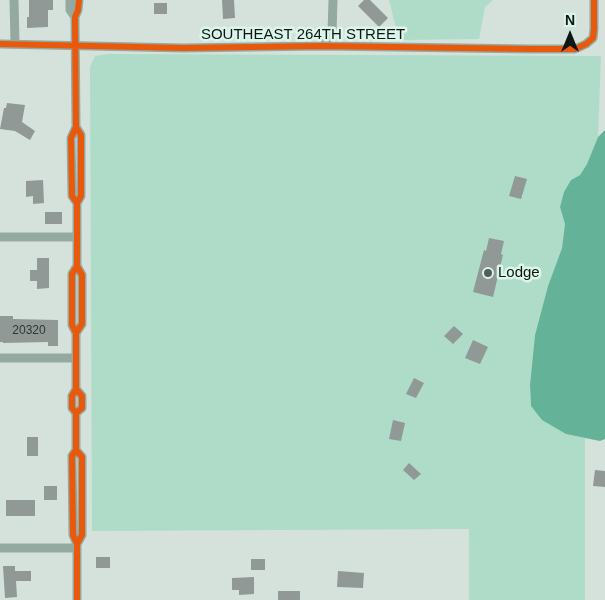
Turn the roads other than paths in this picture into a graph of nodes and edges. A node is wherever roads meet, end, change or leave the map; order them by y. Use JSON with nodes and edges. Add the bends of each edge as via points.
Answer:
{"nodes":[{"id":1,"x":14,"y":0,"type":"edge"},
{"id":2,"x":70,"y":0,"type":"edge"},
{"id":3,"x":78,"y":0,"type":"edge"},
{"id":4,"x":333,"y":0,"type":"edge"},
{"id":5,"x":594,"y":0,"type":"edge"},
{"id":6,"x":75,"y":17,"type":"junction"},
{"id":7,"x":14,"y":43,"type":"junction"},
{"id":8,"x":0,"y":44,"type":"edge"},
{"id":9,"x":75,"y":45,"type":"junction"},
{"id":10,"x":323,"y":46,"type":"junction"},
{"id":11,"x":0,"y":237,"type":"edge"},
{"id":12,"x":77,"y":237,"type":"junction"},
{"id":13,"x":0,"y":358,"type":"edge"},
{"id":14,"x":76,"y":358,"type":"junction"},
{"id":15,"x":77,"y":546,"type":"junction"},
{"id":16,"x":0,"y":548,"type":"edge"},
{"id":17,"x":77,"y":600,"type":"edge"}],
"edges":[{"from":1,"to":7,"type":"street"},
{"from":2,"to":6,"type":"street","via":[[70,10]]},
{"from":3,"to":6,"type":"street"},
{"from":4,"to":10,"type":"street","via":[[332,34]]},
{"from":5,"to":10,"type":"street","name":"SOUTHEAST 264TH STREET","via":[[593,38],[575,48]]},
{"from":6,"to":9,"type":"street"},
{"from":7,"to":8,"type":"street","name":"SOUTHEAST 264TH STREET"},
{"from":7,"to":9,"type":"street","name":"SOUTHEAST 264TH STREET"},
{"from":9,"to":10,"type":"street","name":"SOUTHEAST 264TH STREET","via":[[183,48]]},
{"from":9,"to":12,"type":"street","via":[[76,127],[81,135]]},
{"from":11,"to":12,"type":"street"},
{"from":12,"to":14,"type":"street","via":[[77,266],[82,275],[82,324],[76,333]]},
{"from":13,"to":14,"type":"street"},
{"from":14,"to":15,"type":"street","via":[[76,389],[82,396],[82,408],[76,413],[76,450],[82,457],[82,535]]},
{"from":15,"to":16,"type":"street"},
{"from":15,"to":17,"type":"street"}]}
